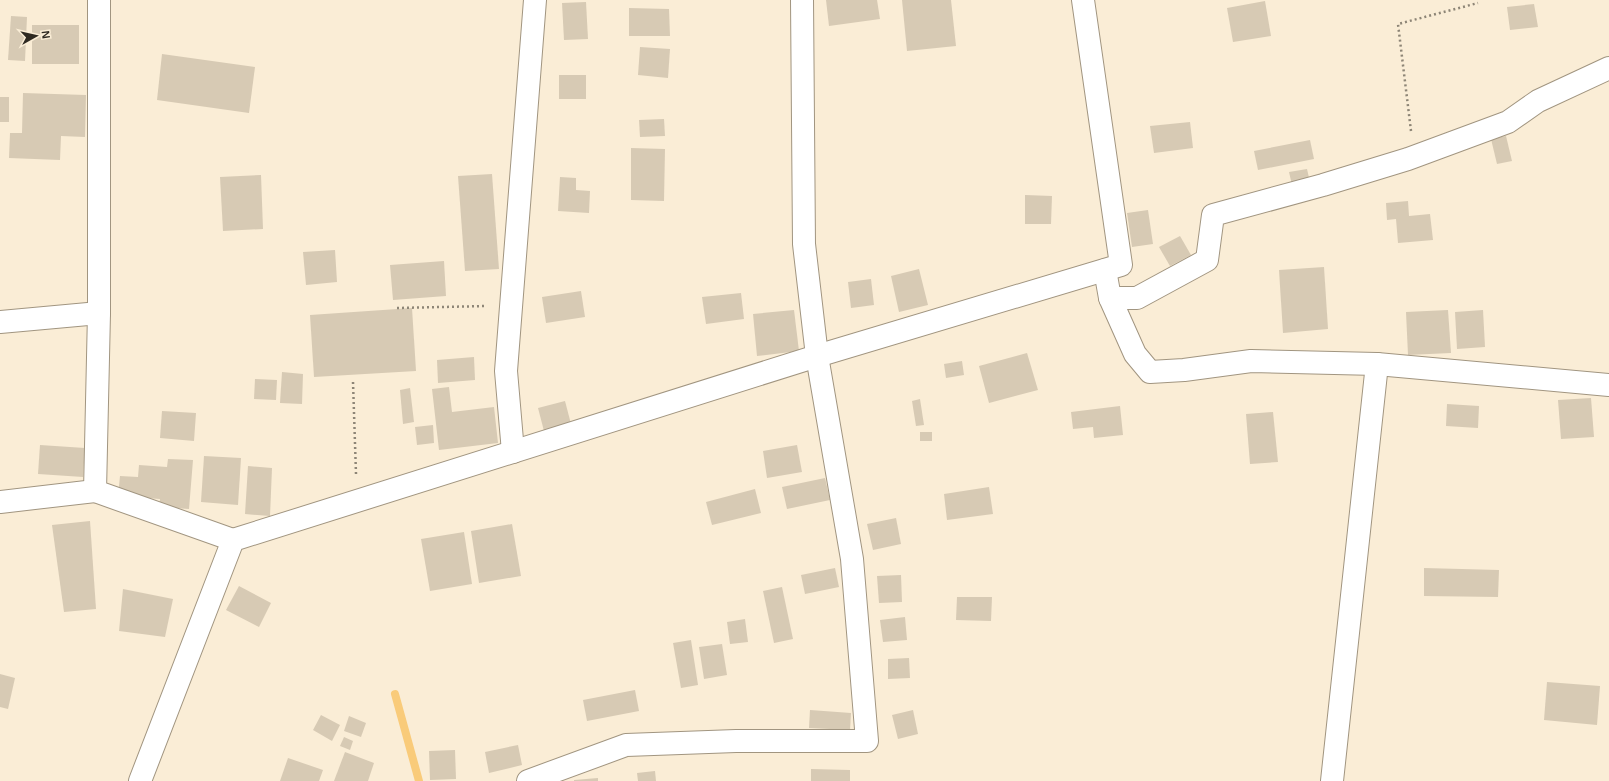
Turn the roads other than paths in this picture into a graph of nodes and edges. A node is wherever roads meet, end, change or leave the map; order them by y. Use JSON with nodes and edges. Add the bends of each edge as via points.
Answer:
{"nodes":[{"id":1,"x":98,"y":0,"type":"edge"},
{"id":2,"x":535,"y":0,"type":"edge"},
{"id":3,"x":802,"y":0,"type":"edge"},
{"id":4,"x":1084,"y":0,"type":"edge"},
{"id":5,"x":1609,"y":68,"type":"edge"},
{"id":6,"x":1105,"y":270,"type":"junction"},
{"id":7,"x":1110,"y":298,"type":"junction"},
{"id":8,"x":99,"y":313,"type":"junction"},
{"id":9,"x":0,"y":322,"type":"edge"},
{"id":10,"x":817,"y":356,"type":"junction"},
{"id":11,"x":1377,"y":364,"type":"junction"},
{"id":12,"x":1609,"y":385,"type":"edge"},
{"id":13,"x":513,"y":452,"type":"junction"},
{"id":14,"x":95,"y":491,"type":"junction"},
{"id":15,"x":0,"y":502,"type":"edge"},
{"id":16,"x":233,"y":540,"type":"junction"},
{"id":17,"x":140,"y":781,"type":"edge"},
{"id":18,"x":528,"y":781,"type":"edge"},
{"id":19,"x":1332,"y":781,"type":"edge"}],
"edges":[{"from":1,"to":8,"type":"street"},
{"from":2,"to":13,"type":"street","via":[[506,371]]},
{"from":3,"to":10,"type":"street","via":[[804,244]]},
{"from":4,"to":6,"type":"street","via":[[1122,265]]},
{"from":5,"to":7,"type":"street","via":[[1538,101],[1508,122],[1408,160],[1324,186],[1212,215],[1207,260],[1137,298]]},
{"from":6,"to":7,"type":"street"},
{"from":6,"to":10,"type":"street"},
{"from":7,"to":11,"type":"street","via":[[1135,354],[1150,372],[1252,361]]},
{"from":8,"to":9,"type":"street"},
{"from":8,"to":14,"type":"street"},
{"from":10,"to":13,"type":"street"},
{"from":10,"to":18,"type":"street","via":[[852,559],[867,741],[736,741],[626,745]]},
{"from":11,"to":12,"type":"street"},
{"from":11,"to":19,"type":"street"},
{"from":13,"to":16,"type":"street"},
{"from":14,"to":15,"type":"street"},
{"from":14,"to":16,"type":"street"},
{"from":16,"to":17,"type":"street"}]}
